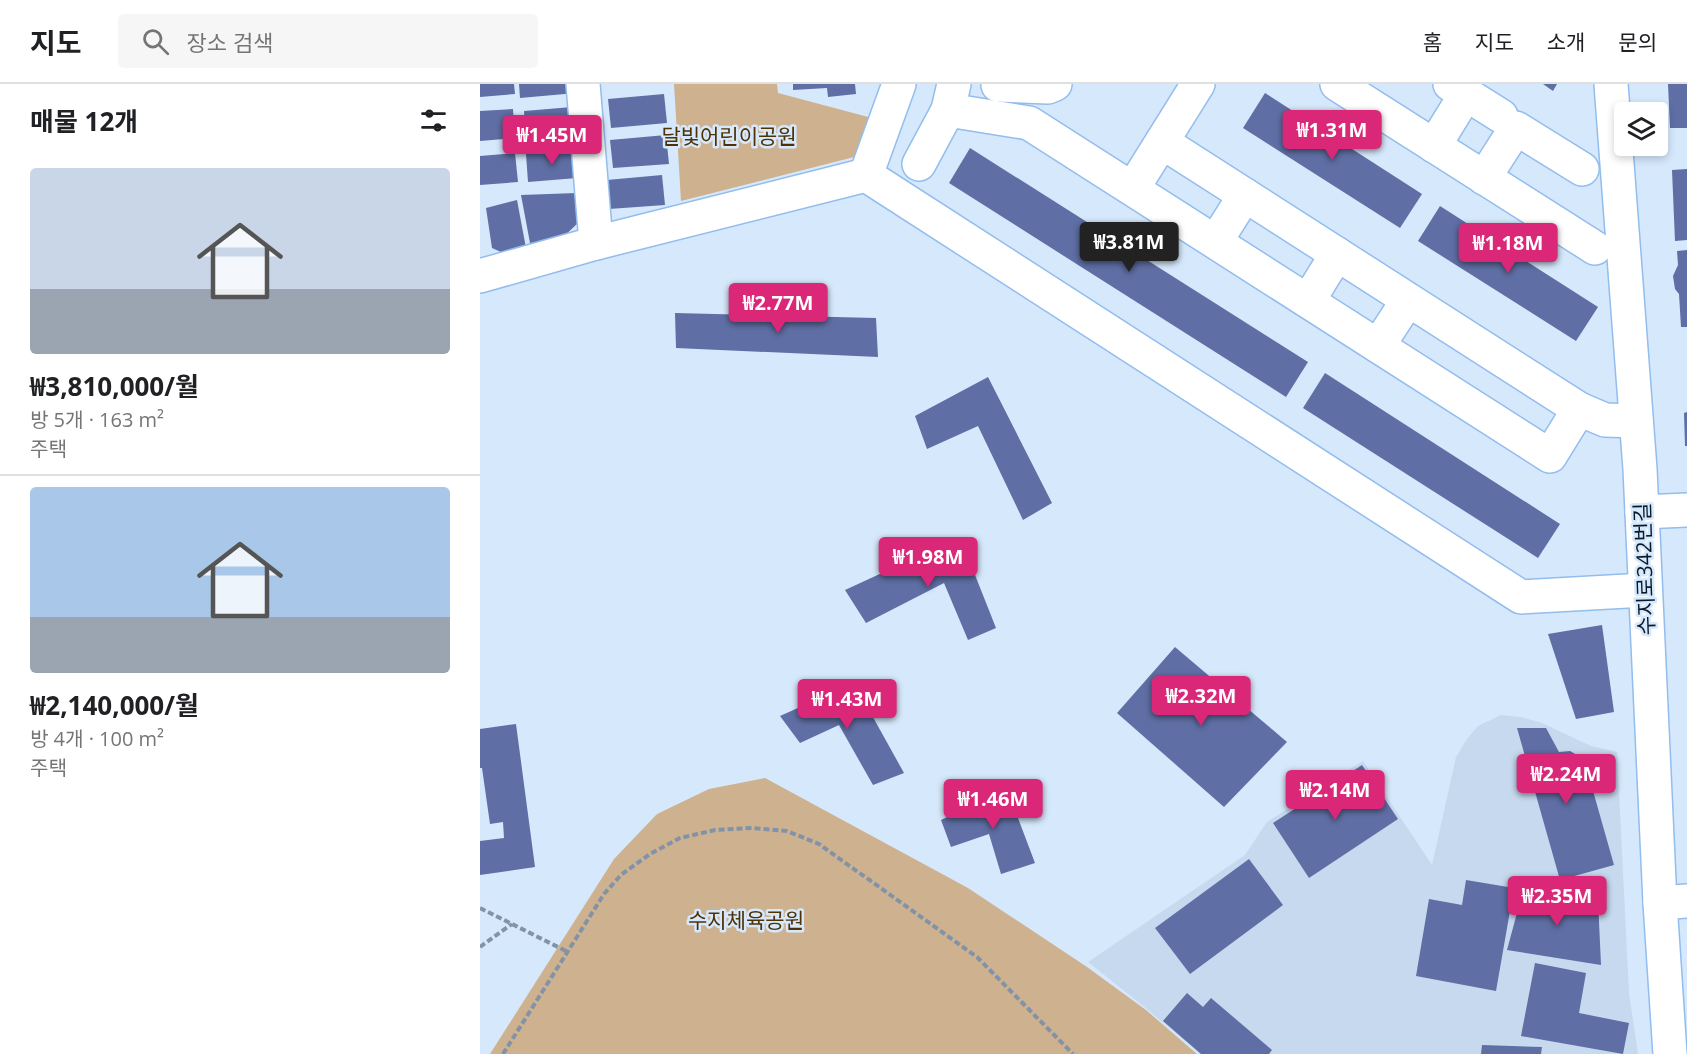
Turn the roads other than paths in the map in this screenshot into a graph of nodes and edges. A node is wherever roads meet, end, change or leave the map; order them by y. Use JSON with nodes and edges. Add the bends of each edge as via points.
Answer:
{"nodes":[{"id":1,"x":583,"y":84,"type":"edge"},
{"id":2,"x":899,"y":84,"type":"edge"},
{"id":3,"x":1055,"y":84,"type":"edge"},
{"id":4,"x":1337,"y":84,"type":"edge"},
{"id":5,"x":1611,"y":84,"type":"edge"},
{"id":6,"x":998,"y":85,"type":"edge"},
{"id":7,"x":1187,"y":89,"type":"edge"},
{"id":8,"x":1458,"y":89,"type":"edge"},
{"id":9,"x":951,"y":97,"type":"edge"},
{"id":10,"x":1501,"y":116,"type":"dead end"},
{"id":11,"x":1162,"y":142,"type":"junction"},
{"id":12,"x":1434,"y":146,"type":"junction"},
{"id":13,"x":919,"y":164,"type":"dead end"},
{"id":14,"x":1582,"y":169,"type":"dead end"},
{"id":15,"x":866,"y":175,"type":"junction"},
{"id":16,"x":1485,"y":178,"type":"junction"},
{"id":17,"x":1133,"y":188,"type":"junction"},
{"id":18,"x":1245,"y":195,"type":"junction"},
{"id":19,"x":1216,"y":241,"type":"junction"},
{"id":20,"x":596,"y":243,"type":"junction"},
{"id":21,"x":1595,"y":248,"type":"dead end"},
{"id":22,"x":1337,"y":254,"type":"junction"},
{"id":23,"x":481,"y":269,"type":"edge"},
{"id":24,"x":1408,"y":300,"type":"junction"},
{"id":25,"x":1308,"y":301,"type":"junction"},
{"id":26,"x":1378,"y":346,"type":"junction"},
{"id":27,"x":1579,"y":409,"type":"junction"},
{"id":28,"x":1636,"y":421,"type":"junction"},
{"id":29,"x":1687,"y":510,"type":"edge"},
{"id":30,"x":1642,"y":512,"type":"junction"},
{"id":31,"x":1645,"y":590,"type":"junction"},
{"id":32,"x":1673,"y":902,"type":"edge"},
{"id":33,"x":1670,"y":1054,"type":"edge"}],
"edges":[{"from":1,"to":20,"type":"street"},
{"from":2,"to":15,"type":"street"},
{"from":3,"to":6,"type":"street"},
{"from":4,"to":12,"type":"street"},
{"from":5,"to":28,"type":"street","name":"수지로342번길"},
{"from":7,"to":11,"type":"street"},
{"from":8,"to":10,"type":"street"},
{"from":8,"to":12,"type":"street"},
{"from":9,"to":13,"type":"street"},
{"from":9,"to":17,"type":"street","via":[[1029,123]]},
{"from":11,"to":17,"type":"street"},
{"from":11,"to":18,"type":"street"},
{"from":12,"to":16,"type":"street"},
{"from":14,"to":16,"type":"street","via":[[1516,128]]},
{"from":15,"to":20,"type":"street"},
{"from":15,"to":31,"type":"street","via":[[1521,597]]},
{"from":16,"to":21,"type":"street"},
{"from":17,"to":19,"type":"street"},
{"from":18,"to":19,"type":"street"},
{"from":18,"to":22,"type":"street"},
{"from":19,"to":25,"type":"street"},
{"from":20,"to":23,"type":"street"},
{"from":22,"to":24,"type":"street"},
{"from":22,"to":25,"type":"street"},
{"from":24,"to":26,"type":"street"},
{"from":24,"to":27,"type":"street"},
{"from":25,"to":26,"type":"street"},
{"from":26,"to":27,"type":"street","via":[[1550,456]]},
{"from":27,"to":28,"type":"street","via":[[1605,420]]},
{"from":28,"to":30,"type":"street","name":"수지로342번길"},
{"from":29,"to":30,"type":"street"},
{"from":30,"to":31,"type":"street","name":"수지로342번길"},
{"from":31,"to":32,"type":"street","name":"수지로342번길"},
{"from":32,"to":33,"type":"street","name":"수지로342번길"}]}
